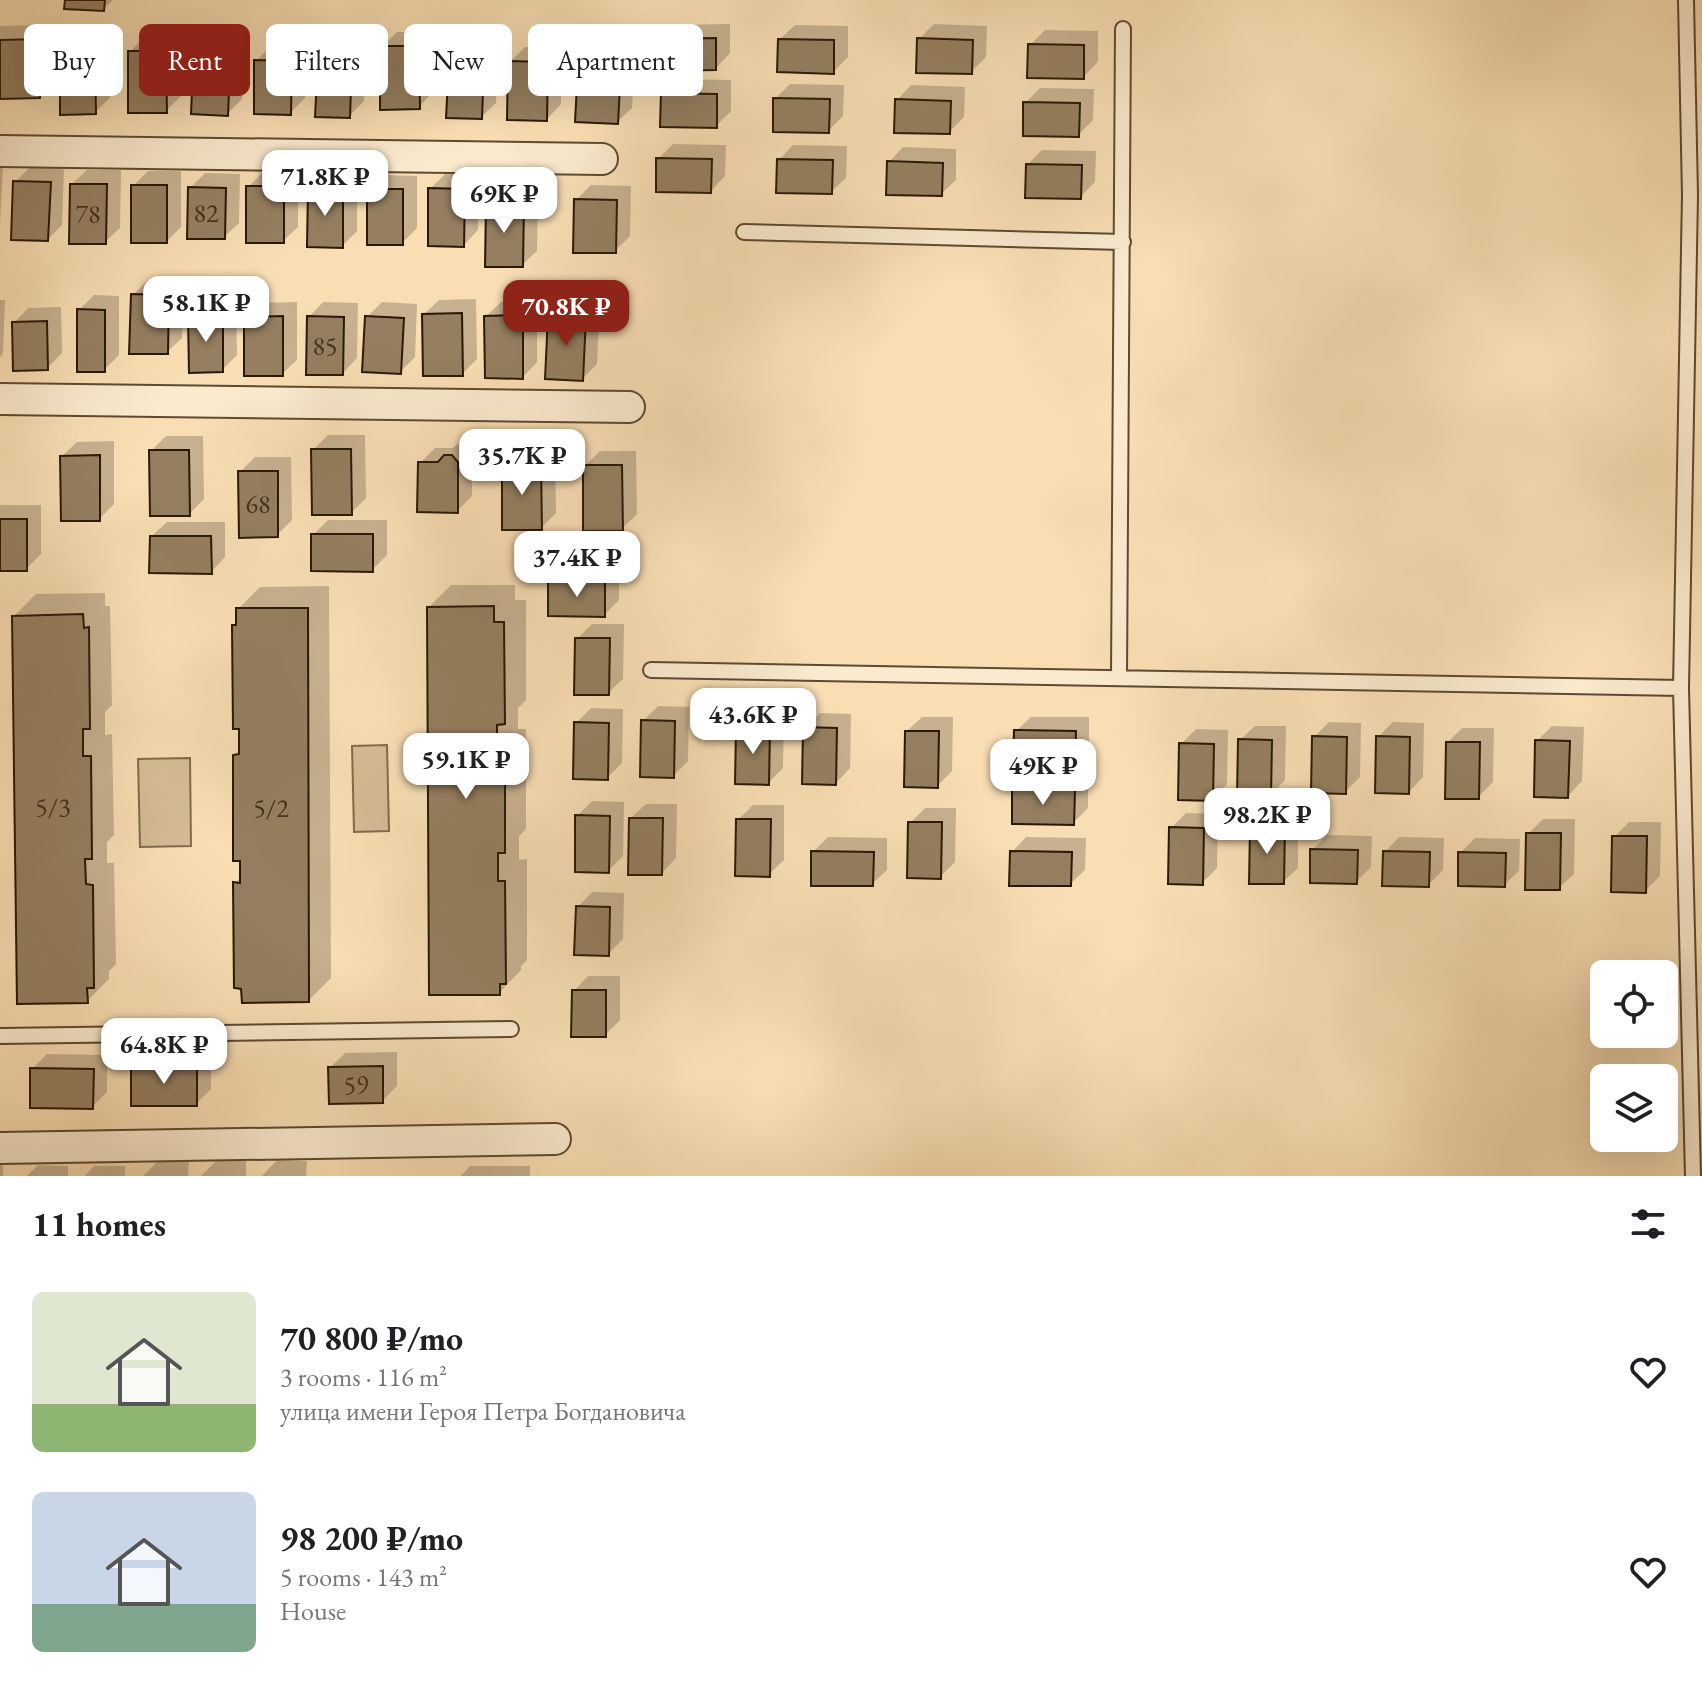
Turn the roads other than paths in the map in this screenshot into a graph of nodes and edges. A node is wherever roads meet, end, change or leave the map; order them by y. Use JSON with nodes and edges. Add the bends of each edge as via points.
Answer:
{"nodes":[{"id":1,"x":1686,"y":0,"type":"edge"},
{"id":2,"x":1123,"y":29,"type":"dead end"},
{"id":3,"x":0,"y":151,"type":"edge"},
{"id":4,"x":602,"y":159,"type":"dead end"},
{"id":5,"x":1696,"y":195,"type":"edge"},
{"id":6,"x":744,"y":232,"type":"dead end"},
{"id":7,"x":1123,"y":242,"type":"junction"},
{"id":8,"x":1695,"y":344,"type":"edge"},
{"id":9,"x":0,"y":399,"type":"edge"},
{"id":10,"x":629,"y":407,"type":"dead end"},
{"id":11,"x":651,"y":670,"type":"dead end"},
{"id":12,"x":1119,"y":678,"type":"junction"},
{"id":13,"x":1681,"y":688,"type":"junction"},
{"id":14,"x":511,"y":1029,"type":"dead end"},
{"id":15,"x":0,"y":1036,"type":"edge"},
{"id":16,"x":555,"y":1139,"type":"dead end"},
{"id":17,"x":0,"y":1148,"type":"edge"},
{"id":18,"x":1693,"y":1176,"type":"edge"}],
"edges":[{"from":1,"to":5,"type":"lane"},
{"from":2,"to":7,"type":"lane"},
{"from":3,"to":4,"type":"street"},
{"from":5,"to":8,"type":"lane"},
{"from":6,"to":7,"type":"lane"},
{"from":7,"to":12,"type":"lane"},
{"from":8,"to":13,"type":"lane"},
{"from":9,"to":10,"type":"street"},
{"from":11,"to":12,"type":"lane"},
{"from":12,"to":13,"type":"lane"},
{"from":13,"to":18,"type":"lane"},
{"from":14,"to":15,"type":"lane"},
{"from":16,"to":17,"type":"street"}]}
